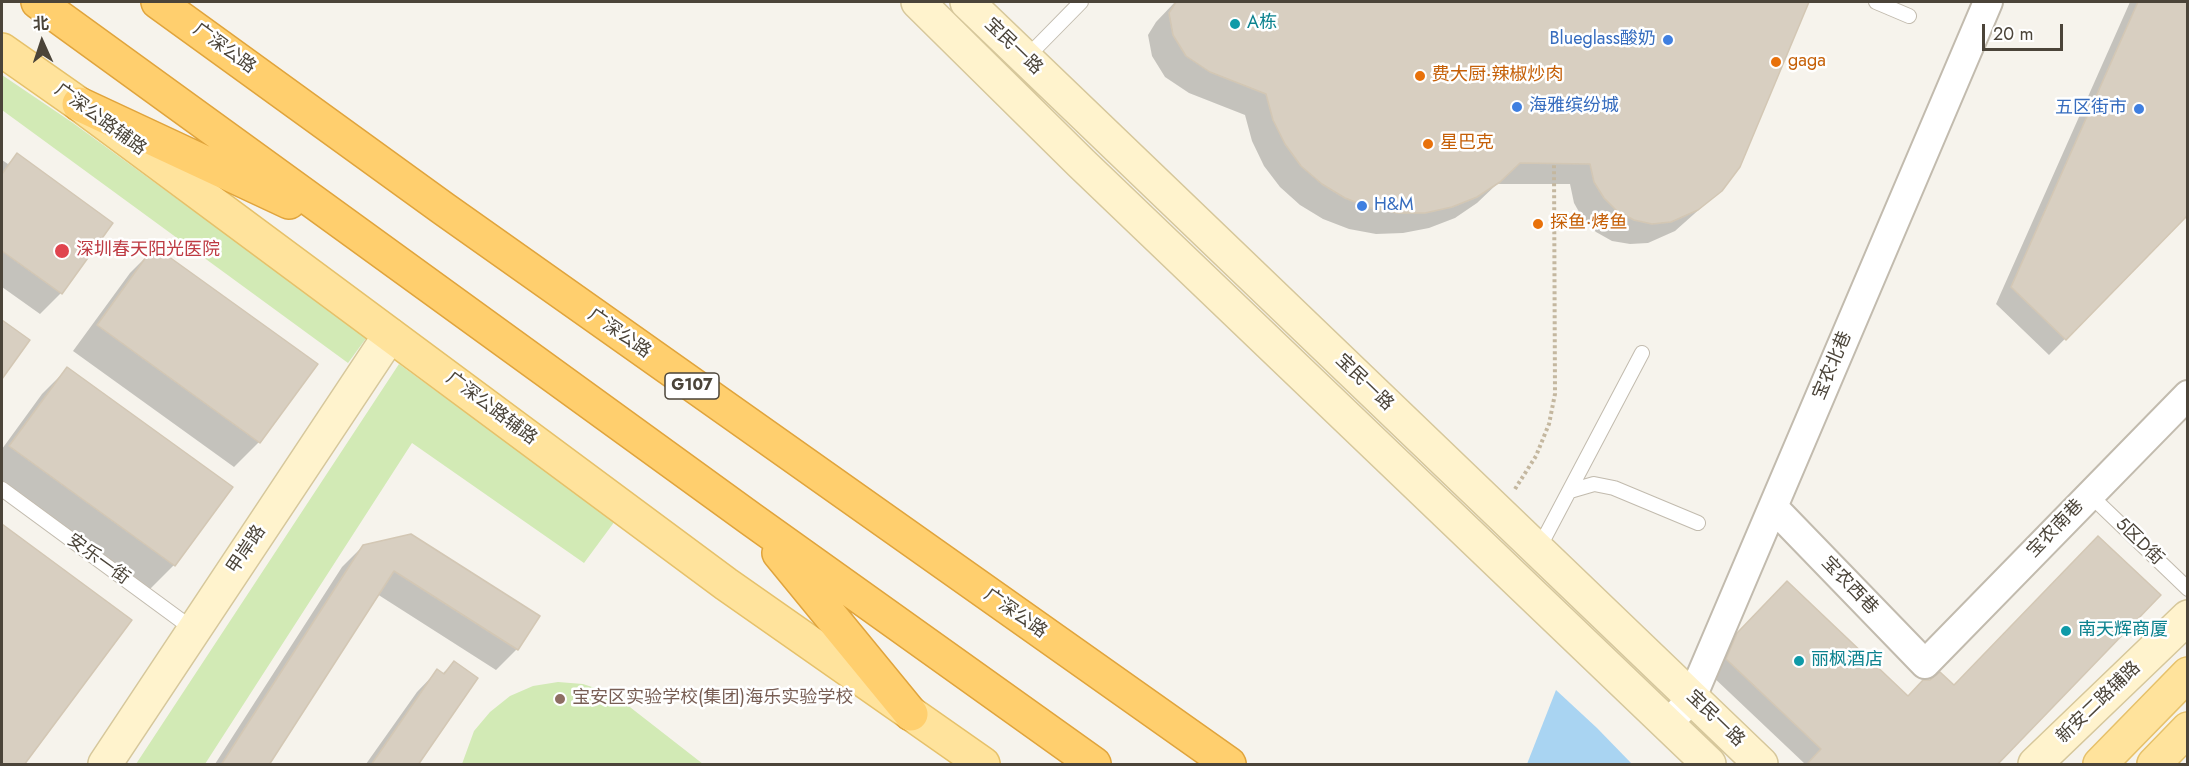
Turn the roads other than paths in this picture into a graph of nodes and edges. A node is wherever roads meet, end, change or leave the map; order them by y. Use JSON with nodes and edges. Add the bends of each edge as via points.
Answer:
{"nodes":[{"id":1,"x":39,"y":2,"type":"edge"},
{"id":2,"x":158,"y":2,"type":"edge"},
{"id":3,"x":918,"y":2,"type":"edge"},
{"id":4,"x":967,"y":2,"type":"edge"},
{"id":5,"x":1081,"y":2,"type":"edge"},
{"id":6,"x":1876,"y":2,"type":"edge"},
{"id":7,"x":1988,"y":2,"type":"edge"},
{"id":8,"x":1909,"y":16,"type":"dead end"},
{"id":9,"x":2,"y":50,"type":"edge"},
{"id":10,"x":1025,"y":59,"type":"junction"},
{"id":11,"x":79,"y":104,"type":"junction"},
{"id":12,"x":360,"y":236,"type":"junction"},
{"id":13,"x":390,"y":335,"type":"junction"},
{"id":14,"x":1642,"y":353,"type":"dead end"},
{"id":15,"x":2187,"y":395,"type":"edge"},
{"id":16,"x":2,"y":489,"type":"edge"},
{"id":17,"x":1570,"y":491,"type":"junction"},
{"id":18,"x":2090,"y":495,"type":"junction"},
{"id":19,"x":1773,"y":507,"type":"junction"},
{"id":20,"x":751,"y":519,"type":"junction"},
{"id":21,"x":1698,"y":523,"type":"dead end"},
{"id":22,"x":1538,"y":550,"type":"junction"},
{"id":23,"x":2187,"y":589,"type":"edge"},
{"id":24,"x":2187,"y":616,"type":"edge"},
{"id":25,"x":194,"y":630,"type":"junction"},
{"id":26,"x":1925,"y":664,"type":"joint"},
{"id":27,"x":2187,"y":674,"type":"edge"},
{"id":28,"x":1692,"y":697,"type":"junction"},
{"id":29,"x":911,"y":714,"type":"junction"},
{"id":30,"x":1668,"y":725,"type":"junction"},
{"id":31,"x":2187,"y":729,"type":"edge"},
{"id":32,"x":105,"y":765,"type":"edge"},
{"id":33,"x":983,"y":765,"type":"edge"},
{"id":34,"x":1094,"y":765,"type":"edge"},
{"id":35,"x":1229,"y":765,"type":"edge"},
{"id":36,"x":1709,"y":765,"type":"edge"},
{"id":37,"x":1761,"y":765,"type":"edge"},
{"id":38,"x":2035,"y":765,"type":"edge"},
{"id":39,"x":2100,"y":765,"type":"edge"},
{"id":40,"x":2154,"y":765,"type":"edge"}],
"edges":[{"from":1,"to":12,"type":"highway"},
{"from":2,"to":35,"type":"highway","name":"广深公路","number":"G107"},
{"from":3,"to":30,"type":"main road","name":"宝民一路"},
{"from":4,"to":10,"type":"main road","name":"宝民一路"},
{"from":5,"to":10,"type":"lane"},
{"from":6,"to":8,"type":"lane"},
{"from":7,"to":19,"type":"street","name":"宝农北巷"},
{"from":9,"to":11,"type":"main road","name":"广深公路辅路"},
{"from":10,"to":22,"type":"main road","name":"宝民一路"},
{"from":11,"to":12,"type":"highway"},
{"from":11,"to":13,"type":"main road","name":"广深公路辅路"},
{"from":12,"to":20,"type":"highway"},
{"from":13,"to":25,"type":"main road","name":"甲岸路"},
{"from":13,"to":29,"type":"main road","name":"广深公路辅路","via":[[726,584]]},
{"from":14,"to":17,"type":"lane"},
{"from":15,"to":18,"type":"street","name":"宝农南巷"},
{"from":16,"to":25,"type":"lane","name":"安乐一街"},
{"from":17,"to":21,"type":"lane","via":[[1594,484],[1614,489]]},
{"from":17,"to":22,"type":"lane"},
{"from":18,"to":23,"type":"lane","name":"5区D街"},
{"from":18,"to":26,"type":"street","name":"宝农南巷"},
{"from":19,"to":26,"type":"street","name":"宝农西巷"},
{"from":19,"to":28,"type":"street","name":"宝农北巷"},
{"from":20,"to":29,"type":"highway"},
{"from":20,"to":34,"type":"highway"},
{"from":22,"to":28,"type":"main road","name":"宝民一路"},
{"from":24,"to":38,"type":"main road","name":"新安二路辅路"},
{"from":25,"to":32,"type":"main road","name":"甲岸路"},
{"from":27,"to":39,"type":"main road"},
{"from":28,"to":30,"type":"street","name":"宝农北巷"},
{"from":28,"to":37,"type":"main road","name":"宝民一路"},
{"from":29,"to":33,"type":"main road","name":"广深公路辅路"},
{"from":30,"to":36,"type":"main road","name":"宝民一路"},
{"from":31,"to":40,"type":"main road"}]}
